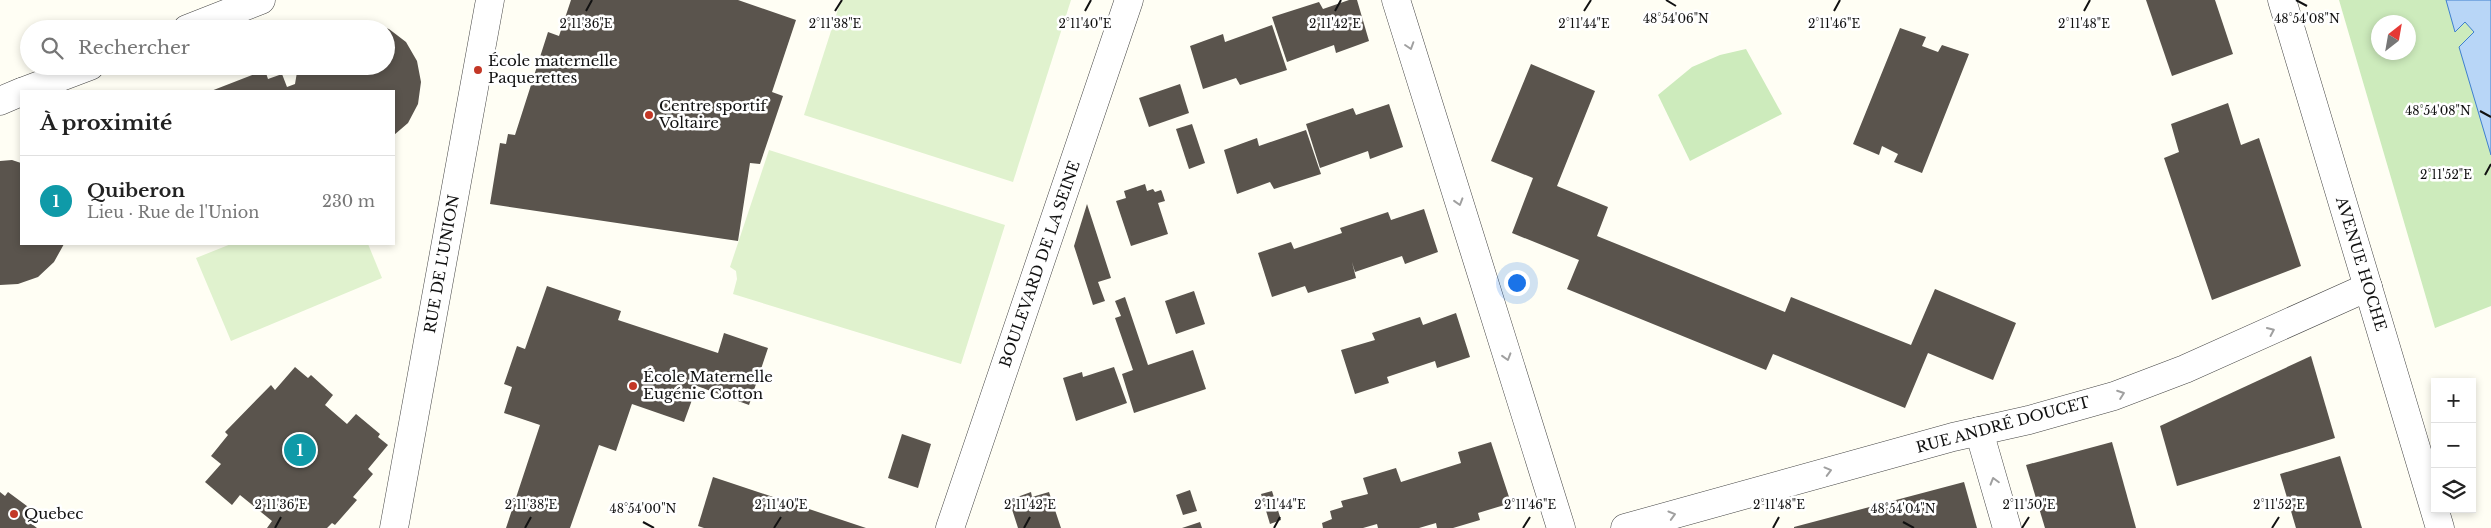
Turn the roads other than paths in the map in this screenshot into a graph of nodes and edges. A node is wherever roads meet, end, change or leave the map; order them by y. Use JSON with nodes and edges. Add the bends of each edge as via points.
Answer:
{"nodes":[{"id":1,"x":261,"y":0,"type":"edge"},
{"id":2,"x":490,"y":0,"type":"edge"},
{"id":3,"x":1129,"y":0,"type":"edge"},
{"id":4,"x":1396,"y":0,"type":"edge"},
{"id":5,"x":2282,"y":0,"type":"edge"},
{"id":6,"x":210,"y":20,"type":"edge"},
{"id":7,"x":67,"y":75,"type":"edge"},
{"id":8,"x":28,"y":90,"type":"edge"},
{"id":9,"x":20,"y":93,"type":"edge"},
{"id":10,"x":0,"y":101,"type":"edge"},
{"id":11,"x":2368,"y":287,"type":"junction"},
{"id":12,"x":1979,"y":431,"type":"junction"},
{"id":13,"x":394,"y":528,"type":"edge"},
{"id":14,"x":950,"y":528,"type":"edge"},
{"id":15,"x":1561,"y":528,"type":"edge"},
{"id":16,"x":1625,"y":528,"type":"edge"},
{"id":17,"x":2007,"y":528,"type":"edge"},
{"id":18,"x":2440,"y":528,"type":"edge"}],
"edges":[{"from":1,"to":6,"type":"street"},
{"from":2,"to":13,"type":"street","name":"RUE DE L'UNION"},
{"from":3,"to":14,"type":"street","name":"BOULEVARD DE LA SEINE"},
{"from":4,"to":15,"type":"street","one_way":true},
{"from":5,"to":11,"type":"street","name":"AVENUE HOCHE"},
{"from":7,"to":8,"type":"street"},
{"from":9,"to":10,"type":"street"},
{"from":12,"to":11,"type":"street","name":"RUE ANDRÉ DOUCET","one_way":true,"via":[[2114,396],[2185,369]]},
{"from":11,"to":18,"type":"street","name":"AVENUE HOCHE"},
{"from":16,"to":12,"type":"street","name":"RUE ANDRÉ DOUCET","one_way":true},
{"from":17,"to":12,"type":"street","one_way":true}]}
